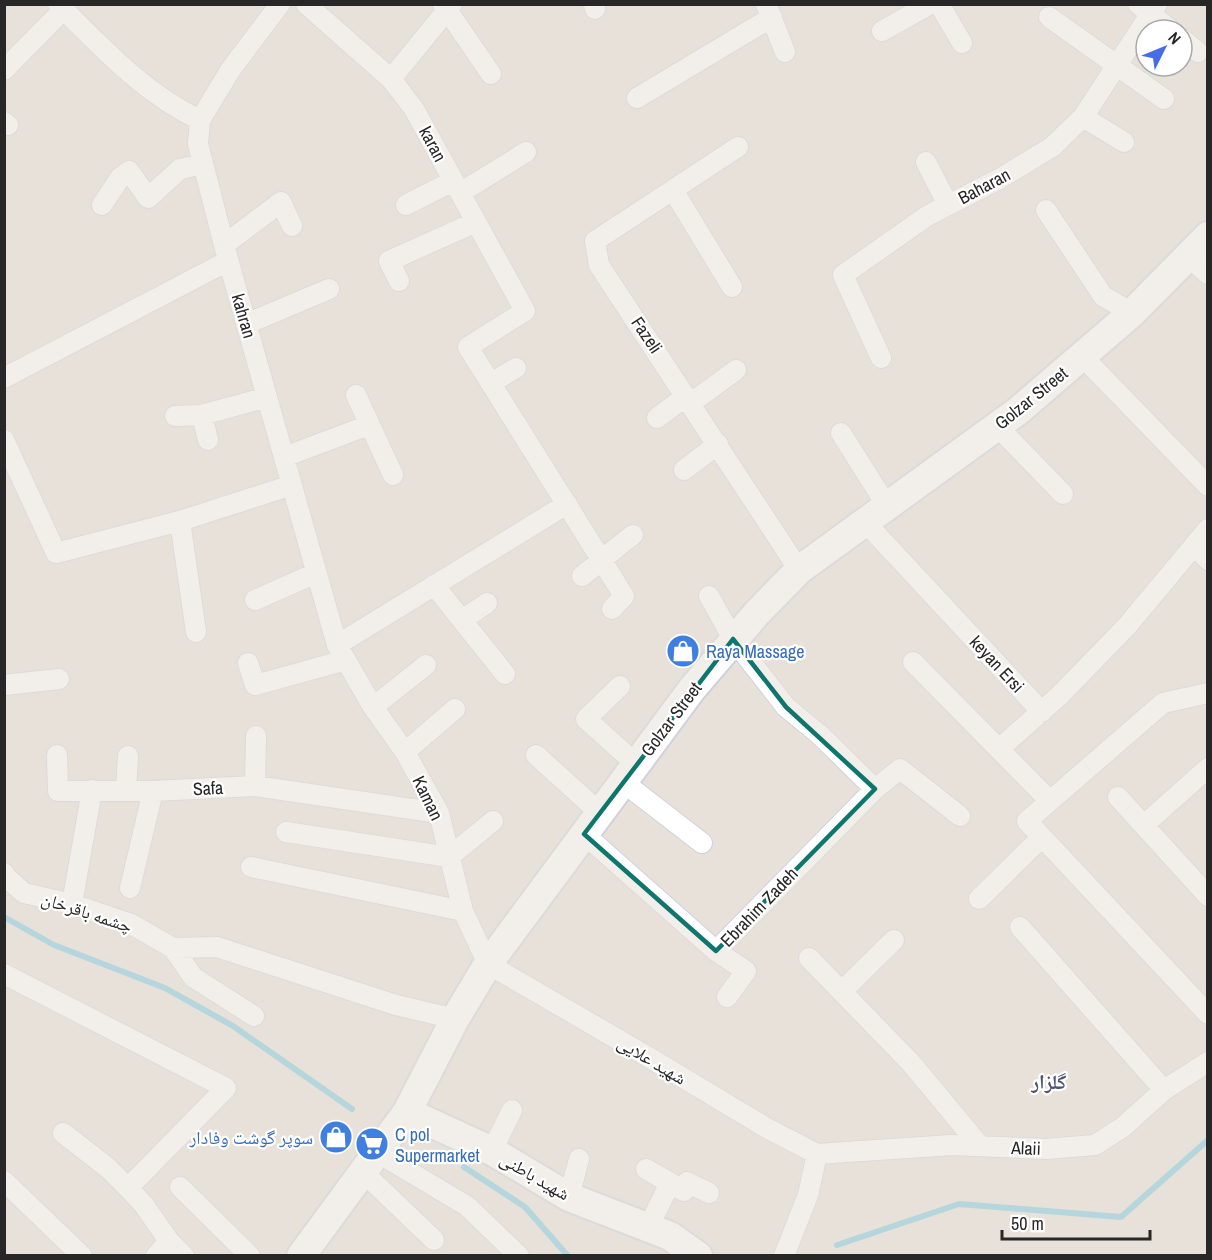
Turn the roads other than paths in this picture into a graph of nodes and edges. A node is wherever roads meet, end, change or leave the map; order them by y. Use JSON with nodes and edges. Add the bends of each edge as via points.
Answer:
{"nodes":[{"id":1,"x":280,"y":4,"type":"edge"},
{"id":2,"x":306,"y":4,"type":"edge"},
{"id":3,"x":930,"y":4,"type":"edge"},
{"id":4,"x":939,"y":4,"type":"edge"},
{"id":5,"x":448,"y":6,"type":"edge"},
{"id":6,"x":61,"y":7,"type":"edge"},
{"id":7,"x":1149,"y":8,"type":"edge"},
{"id":8,"x":769,"y":11,"type":"edge"},
{"id":9,"x":1048,"y":17,"type":"dead end"},
{"id":10,"x":882,"y":31,"type":"dead end"},
{"id":11,"x":962,"y":43,"type":"dead end"},
{"id":12,"x":1194,"y":49,"type":"edge"},
{"id":13,"x":786,"y":52,"type":"dead end"},
{"id":14,"x":1198,"y":52,"type":"dead end"},
{"id":15,"x":1116,"y":66,"type":"junction"},
{"id":16,"x":4,"y":70,"type":"edge"},
{"id":17,"x":491,"y":74,"type":"dead end"},
{"id":18,"x":391,"y":80,"type":"junction"},
{"id":19,"x":637,"y":98,"type":"dead end"},
{"id":20,"x":1164,"y":99,"type":"dead end"},
{"id":21,"x":1083,"y":117,"type":"junction"},
{"id":22,"x":200,"y":120,"type":"junction"},
{"id":23,"x":1124,"y":142,"type":"dead end"},
{"id":24,"x":738,"y":147,"type":"dead end"},
{"id":25,"x":526,"y":152,"type":"dead end"},
{"id":26,"x":926,"y":162,"type":"dead end"},
{"id":27,"x":203,"y":164,"type":"junction"},
{"id":28,"x":456,"y":187,"type":"junction"},
{"id":29,"x":673,"y":190,"type":"junction"},
{"id":30,"x":102,"y":205,"type":"dead end"},
{"id":31,"x":406,"y":205,"type":"dead end"},
{"id":32,"x":948,"y":206,"type":"junction"},
{"id":33,"x":1046,"y":210,"type":"dead end"},
{"id":34,"x":476,"y":222,"type":"junction"},
{"id":35,"x":292,"y":226,"type":"dead end"},
{"id":36,"x":226,"y":253,"type":"junction"},
{"id":37,"x":1201,"y":256,"type":"edge"},
{"id":38,"x":399,"y":281,"type":"dead end"},
{"id":39,"x":732,"y":286,"type":"dead end"},
{"id":40,"x":329,"y":289,"type":"dead end"},
{"id":41,"x":1132,"y":313,"type":"junction"},
{"id":42,"x":246,"y":324,"type":"junction"},
{"id":43,"x":1082,"y":356,"type":"junction"},
{"id":44,"x":881,"y":358,"type":"dead end"},
{"id":45,"x":516,"y":368,"type":"dead end"},
{"id":46,"x":736,"y":370,"type":"dead end"},
{"id":47,"x":4,"y":378,"type":"edge"},
{"id":48,"x":491,"y":383,"type":"junction"},
{"id":49,"x":356,"y":395,"type":"dead end"},
{"id":50,"x":267,"y":397,"type":"junction"},
{"id":51,"x":689,"y":400,"type":"junction"},
{"id":52,"x":202,"y":415,"type":"junction"},
{"id":53,"x":175,"y":416,"type":"dead end"},
{"id":54,"x":657,"y":418,"type":"dead end"},
{"id":55,"x":369,"y":425,"type":"junction"},
{"id":56,"x":997,"y":426,"type":"junction"},
{"id":57,"x":841,"y":433,"type":"dead end"},
{"id":58,"x":4,"y":440,"type":"edge"},
{"id":59,"x":208,"y":440,"type":"dead end"},
{"id":60,"x":718,"y":444,"type":"junction"},
{"id":61,"x":284,"y":457,"type":"junction"},
{"id":62,"x":684,"y":470,"type":"dead end"},
{"id":63,"x":393,"y":476,"type":"dead end"},
{"id":64,"x":292,"y":485,"type":"junction"},
{"id":65,"x":1208,"y":486,"type":"edge"},
{"id":66,"x":1063,"y":494,"type":"dead end"},
{"id":67,"x":567,"y":504,"type":"junction"},
{"id":68,"x":876,"y":514,"type":"junction"},
{"id":69,"x":180,"y":521,"type":"junction"},
{"id":70,"x":1208,"y":530,"type":"edge"},
{"id":71,"x":633,"y":535,"type":"dead end"},
{"id":72,"x":1194,"y":545,"type":"junction"},
{"id":73,"x":1208,"y":560,"type":"edge"},
{"id":74,"x":602,"y":561,"type":"junction"},
{"id":75,"x":799,"y":570,"type":"junction"},
{"id":76,"x":316,"y":573,"type":"junction"},
{"id":77,"x":582,"y":576,"type":"dead end"},
{"id":78,"x":434,"y":585,"type":"junction"},
{"id":79,"x":709,"y":596,"type":"dead end"},
{"id":80,"x":255,"y":600,"type":"dead end"},
{"id":81,"x":488,"y":603,"type":"dead end"},
{"id":82,"x":612,"y":609,"type":"dead end"},
{"id":83,"x":462,"y":620,"type":"junction"},
{"id":84,"x":196,"y":632,"type":"dead end"},
{"id":85,"x":733,"y":639,"type":"junction"},
{"id":86,"x":341,"y":653,"type":"junction"},
{"id":87,"x":913,"y":662,"type":"dead end"},
{"id":88,"x":248,"y":663,"type":"dead end"},
{"id":89,"x":426,"y":665,"type":"dead end"},
{"id":90,"x":505,"y":674,"type":"dead end"},
{"id":91,"x":59,"y":679,"type":"dead end"},
{"id":92,"x":4,"y":685,"type":"edge"},
{"id":93,"x":621,"y":686,"type":"dead end"},
{"id":94,"x":1208,"y":693,"type":"edge"},
{"id":95,"x":373,"y":707,"type":"junction"},
{"id":96,"x":455,"y":709,"type":"dead end"},
{"id":97,"x":1042,"y":712,"type":"junction"},
{"id":98,"x":256,"y":736,"type":"dead end"},
{"id":99,"x":999,"y":750,"type":"junction"},
{"id":100,"x":405,"y":752,"type":"junction"},
{"id":101,"x":57,"y":755,"type":"dead end"},
{"id":102,"x":536,"y":755,"type":"dead end"},
{"id":103,"x":128,"y":756,"type":"dead end"},
{"id":104,"x":1208,"y":768,"type":"edge"},
{"id":105,"x":630,"y":773,"type":"junction"},
{"id":106,"x":255,"y":786,"type":"junction"},
{"id":107,"x":875,"y":789,"type":"junction"},
{"id":108,"x":92,"y":790,"type":"junction"},
{"id":109,"x":126,"y":790,"type":"junction"},
{"id":110,"x":153,"y":791,"type":"junction"},
{"id":111,"x":1118,"y":797,"type":"dead end"},
{"id":112,"x":1050,"y":801,"type":"junction"},
{"id":113,"x":439,"y":813,"type":"junction"},
{"id":114,"x":960,"y":816,"type":"dead end"},
{"id":115,"x":493,"y":821,"type":"dead end"},
{"id":116,"x":592,"y":824,"type":"junction"},
{"id":117,"x":1144,"y":825,"type":"junction"},
{"id":118,"x":286,"y":832,"type":"dead end"},
{"id":119,"x":1042,"y":837,"type":"junction"},
{"id":120,"x":702,"y":843,"type":"dead end"},
{"id":121,"x":449,"y":857,"type":"junction"},
{"id":122,"x":251,"y":867,"type":"dead end"},
{"id":123,"x":4,"y":873,"type":"edge"},
{"id":124,"x":130,"y":888,"type":"dead end"},
{"id":125,"x":1208,"y":896,"type":"edge"},
{"id":126,"x":980,"y":899,"type":"dead end"},
{"id":127,"x":72,"y":904,"type":"junction"},
{"id":128,"x":464,"y":911,"type":"junction"},
{"id":129,"x":1020,"y":927,"type":"dead end"},
{"id":130,"x":894,"y":940,"type":"dead end"},
{"id":131,"x":173,"y":948,"type":"junction"},
{"id":132,"x":716,"y":951,"type":"junction"},
{"id":133,"x":809,"y":958,"type":"dead end"},
{"id":134,"x":488,"y":964,"type":"junction"},
{"id":135,"x":4,"y":974,"type":"edge"},
{"id":136,"x":842,"y":991,"type":"junction"},
{"id":137,"x":727,"y":997,"type":"dead end"},
{"id":138,"x":1208,"y":1014,"type":"edge"},
{"id":139,"x":254,"y":1016,"type":"dead end"},
{"id":140,"x":455,"y":1019,"type":"junction"},
{"id":141,"x":1208,"y":1062,"type":"edge"},
{"id":142,"x":1164,"y":1090,"type":"junction"},
{"id":143,"x":512,"y":1110,"type":"dead end"},
{"id":144,"x":407,"y":1112,"type":"junction"},
{"id":145,"x":63,"y":1133,"type":"dead end"},
{"id":146,"x":980,"y":1146,"type":"junction"},
{"id":147,"x":492,"y":1151,"type":"junction"},
{"id":148,"x":817,"y":1154,"type":"junction"},
{"id":149,"x":579,"y":1159,"type":"dead end"},
{"id":150,"x":370,"y":1162,"type":"junction"},
{"id":151,"x":646,"y":1169,"type":"dead end"},
{"id":152,"x":4,"y":1181,"type":"edge"},
{"id":153,"x":670,"y":1183,"type":"junction"},
{"id":154,"x":180,"y":1187,"type":"dead end"},
{"id":155,"x":128,"y":1188,"type":"junction"},
{"id":156,"x":709,"y":1193,"type":"dead end"},
{"id":157,"x":569,"y":1197,"type":"junction"},
{"id":158,"x":640,"y":1225,"type":"junction"},
{"id":159,"x":434,"y":1240,"type":"dead end"},
{"id":160,"x":162,"y":1248,"type":"edge"},
{"id":161,"x":82,"y":1256,"type":"edge"},
{"id":162,"x":184,"y":1256,"type":"edge"},
{"id":163,"x":250,"y":1256,"type":"edge"},
{"id":164,"x":301,"y":1256,"type":"edge"},
{"id":165,"x":519,"y":1256,"type":"edge"},
{"id":166,"x":654,"y":1256,"type":"edge"},
{"id":167,"x":698,"y":1256,"type":"edge"},
{"id":168,"x":784,"y":1256,"type":"edge"}],
"edges":[{"from":1,"to":22,"type":"street","via":[[231,69]]},
{"from":2,"to":18,"type":"street","name":"karan"},
{"from":3,"to":10,"type":"street"},
{"from":4,"to":11,"type":"street"},
{"from":5,"to":17,"type":"street"},
{"from":5,"to":18,"type":"street"},
{"from":6,"to":16,"type":"street"},
{"from":6,"to":22,"type":"street","via":[[138,81]]},
{"from":7,"to":15,"type":"street","name":"Baharan"},
{"from":8,"to":13,"type":"street"},
{"from":8,"to":19,"type":"street"},
{"from":9,"to":15,"type":"street"},
{"from":12,"to":14,"type":"street"},
{"from":15,"to":20,"type":"street"},
{"from":15,"to":21,"type":"street","name":"Baharan"},
{"from":18,"to":28,"type":"street","name":"karan","via":[[414,109]]},
{"from":21,"to":23,"type":"street"},
{"from":21,"to":32,"type":"street","name":"Baharan","via":[[1052,147]]},
{"from":22,"to":27,"type":"street","name":"kahran","via":[[198,144]]},
{"from":24,"to":29,"type":"street","name":"Fazeli"},
{"from":25,"to":28,"type":"street"},
{"from":26,"to":32,"type":"street"},
{"from":27,"to":30,"type":"street","via":[[180,169],[148,198],[129,171]]},
{"from":27,"to":36,"type":"street","name":"kahran"},
{"from":28,"to":31,"type":"street"},
{"from":28,"to":34,"type":"street","name":"karan"},
{"from":29,"to":39,"type":"street"},
{"from":29,"to":51,"type":"street","name":"Fazeli","via":[[595,241],[600,265]]},
{"from":32,"to":44,"type":"street","name":"Baharan","via":[[927,216],[843,275]]},
{"from":33,"to":41,"type":"street","via":[[1103,296]]},
{"from":34,"to":38,"type":"street","via":[[389,261]]},
{"from":34,"to":48,"type":"street","name":"karan","via":[[525,311],[468,346]]},
{"from":35,"to":36,"type":"street","via":[[281,202]]},
{"from":36,"to":42,"type":"street","name":"kahran"},
{"from":36,"to":47,"type":"street"},
{"from":37,"to":41,"type":"main road","name":"Golzar Street"},
{"from":40,"to":42,"type":"street"},
{"from":41,"to":43,"type":"main road","name":"Golzar Street"},
{"from":42,"to":50,"type":"street","name":"kahran"},
{"from":43,"to":56,"type":"main road","name":"Golzar Street"},
{"from":43,"to":65,"type":"street"},
{"from":45,"to":48,"type":"street"},
{"from":46,"to":51,"type":"street"},
{"from":48,"to":67,"type":"street"},
{"from":49,"to":55,"type":"street"},
{"from":50,"to":52,"type":"street"},
{"from":50,"to":61,"type":"street","name":"kahran"},
{"from":51,"to":54,"type":"street"},
{"from":51,"to":60,"type":"street","name":"Fazeli"},
{"from":52,"to":53,"type":"street"},
{"from":52,"to":59,"type":"street"},
{"from":55,"to":61,"type":"street"},
{"from":55,"to":63,"type":"street"},
{"from":56,"to":66,"type":"street"},
{"from":56,"to":68,"type":"main road","name":"Golzar Street"},
{"from":57,"to":68,"type":"street","name":"keyan Ersi"},
{"from":58,"to":69,"type":"street","via":[[56,553]]},
{"from":60,"to":62,"type":"street"},
{"from":60,"to":75,"type":"street","name":"Fazeli"},
{"from":61,"to":64,"type":"street","name":"kahran"},
{"from":64,"to":69,"type":"street"},
{"from":64,"to":76,"type":"street","name":"kahran"},
{"from":67,"to":74,"type":"street"},
{"from":67,"to":78,"type":"street"},
{"from":68,"to":75,"type":"main road","name":"Golzar Street"},
{"from":68,"to":97,"type":"street","name":"keyan Ersi"},
{"from":69,"to":84,"type":"street"},
{"from":70,"to":72,"type":"street"},
{"from":71,"to":74,"type":"street"},
{"from":72,"to":73,"type":"street"},
{"from":72,"to":97,"type":"street","via":[[1127,626]]},
{"from":74,"to":77,"type":"street"},
{"from":74,"to":82,"type":"street","via":[[624,596]]},
{"from":75,"to":85,"type":"main road","name":"Golzar Street"},
{"from":76,"to":80,"type":"street"},
{"from":76,"to":86,"type":"street","name":"kahran"},
{"from":78,"to":83,"type":"street"},
{"from":78,"to":86,"type":"street"},
{"from":79,"to":85,"type":"street"},
{"from":81,"to":83,"type":"street"},
{"from":83,"to":90,"type":"street"},
{"from":85,"to":105,"type":"main road","name":"Golzar Street"},
{"from":85,"to":107,"type":"street","via":[[786,707]]},
{"from":86,"to":88,"type":"street","via":[[255,685]]},
{"from":86,"to":95,"type":"street","name":"Kaman"},
{"from":87,"to":99,"type":"street"},
{"from":89,"to":95,"type":"street"},
{"from":91,"to":92,"type":"street"},
{"from":93,"to":105,"type":"street","via":[[586,719]]},
{"from":94,"to":112,"type":"street","via":[[1163,703]]},
{"from":95,"to":100,"type":"street","name":"Kaman"},
{"from":96,"to":100,"type":"street"},
{"from":97,"to":99,"type":"street"},
{"from":98,"to":106,"type":"street"},
{"from":99,"to":112,"type":"street"},
{"from":100,"to":113,"type":"street","name":"Kaman"},
{"from":101,"to":108,"type":"street","name":"Safa","via":[[58,791]]},
{"from":102,"to":116,"type":"street","name":"Ebrahim Zadeh"},
{"from":103,"to":109,"type":"street"},
{"from":104,"to":117,"type":"street"},
{"from":105,"to":116,"type":"main road","name":"Golzar Street"},
{"from":105,"to":120,"type":"street"},
{"from":106,"to":110,"type":"street","name":"Safa"},
{"from":106,"to":113,"type":"street","name":"Safa"},
{"from":107,"to":114,"type":"street","name":"Ebrahim Zadeh","via":[[900,769]]},
{"from":107,"to":132,"type":"street","name":"Ebrahim Zadeh"},
{"from":108,"to":109,"type":"street","name":"Safa"},
{"from":108,"to":127,"type":"street"},
{"from":109,"to":110,"type":"street","name":"Safa"},
{"from":110,"to":124,"type":"street"},
{"from":111,"to":117,"type":"street"},
{"from":112,"to":119,"type":"street","via":[[1027,821]]},
{"from":113,"to":121,"type":"street","name":"Kaman"},
{"from":115,"to":121,"type":"street"},
{"from":116,"to":132,"type":"street","name":"Ebrahim Zadeh"},
{"from":116,"to":134,"type":"main road","name":"Golzar Street"},
{"from":117,"to":125,"type":"street"},
{"from":118,"to":121,"type":"street"},
{"from":119,"to":126,"type":"street"},
{"from":119,"to":138,"type":"street"},
{"from":121,"to":128,"type":"street","name":"Kaman"},
{"from":122,"to":128,"type":"street"},
{"from":123,"to":127,"type":"street","name":"چشمه باقرخان","via":[[24,893]]},
{"from":127,"to":131,"type":"street","name":"چشمه باقرخان","via":[[131,924]]},
{"from":128,"to":134,"type":"street","name":"Kaman"},
{"from":129,"to":142,"type":"street"},
{"from":130,"to":136,"type":"street"},
{"from":131,"to":139,"type":"street","name":"چشمه باقرخان","via":[[193,977]]},
{"from":131,"to":140,"type":"street","via":[[217,947],[396,1005]]},
{"from":132,"to":137,"type":"street","via":[[746,972]]},
{"from":133,"to":136,"type":"street"},
{"from":134,"to":140,"type":"main road","name":"Golzar Street"},
{"from":134,"to":148,"type":"street","name":"شهید علایی"},
{"from":135,"to":155,"type":"street","via":[[226,1088]]},
{"from":136,"to":146,"type":"street","via":[[911,1063]]},
{"from":140,"to":144,"type":"main road","name":"Golzar Street"},
{"from":141,"to":142,"type":"street","name":"Alaii"},
{"from":142,"to":146,"type":"street","name":"Alaii","via":[[1123,1127],[1095,1145],[1046,1149]]},
{"from":143,"to":147,"type":"street"},
{"from":144,"to":147,"type":"main road","name":"شهید باطنی"},
{"from":144,"to":150,"type":"main road","name":"Golzar Street"},
{"from":145,"to":155,"type":"street"},
{"from":146,"to":148,"type":"street","name":"Alaii"},
{"from":147,"to":157,"type":"main road","name":"شهید باطنی"},
{"from":148,"to":168,"type":"street","via":[[808,1196]]},
{"from":149,"to":157,"type":"street"},
{"from":150,"to":159,"type":"street"},
{"from":150,"to":164,"type":"main road","name":"Golzar Street"},
{"from":150,"to":165,"type":"street","via":[[467,1206]]},
{"from":151,"to":153,"type":"street"},
{"from":152,"to":161,"type":"street"},
{"from":153,"to":156,"type":"street","via":[[684,1191],[687,1182]]},
{"from":153,"to":158,"type":"street"},
{"from":154,"to":163,"type":"street"},
{"from":155,"to":160,"type":"street","via":[[144,1205]]},
{"from":157,"to":158,"type":"main road","name":"شهید باطنی"},
{"from":158,"to":166,"type":"main road"},
{"from":158,"to":167,"type":"main road","name":"شهید باطنی","via":[[670,1236]]},
{"from":160,"to":162,"type":"street"}]}
